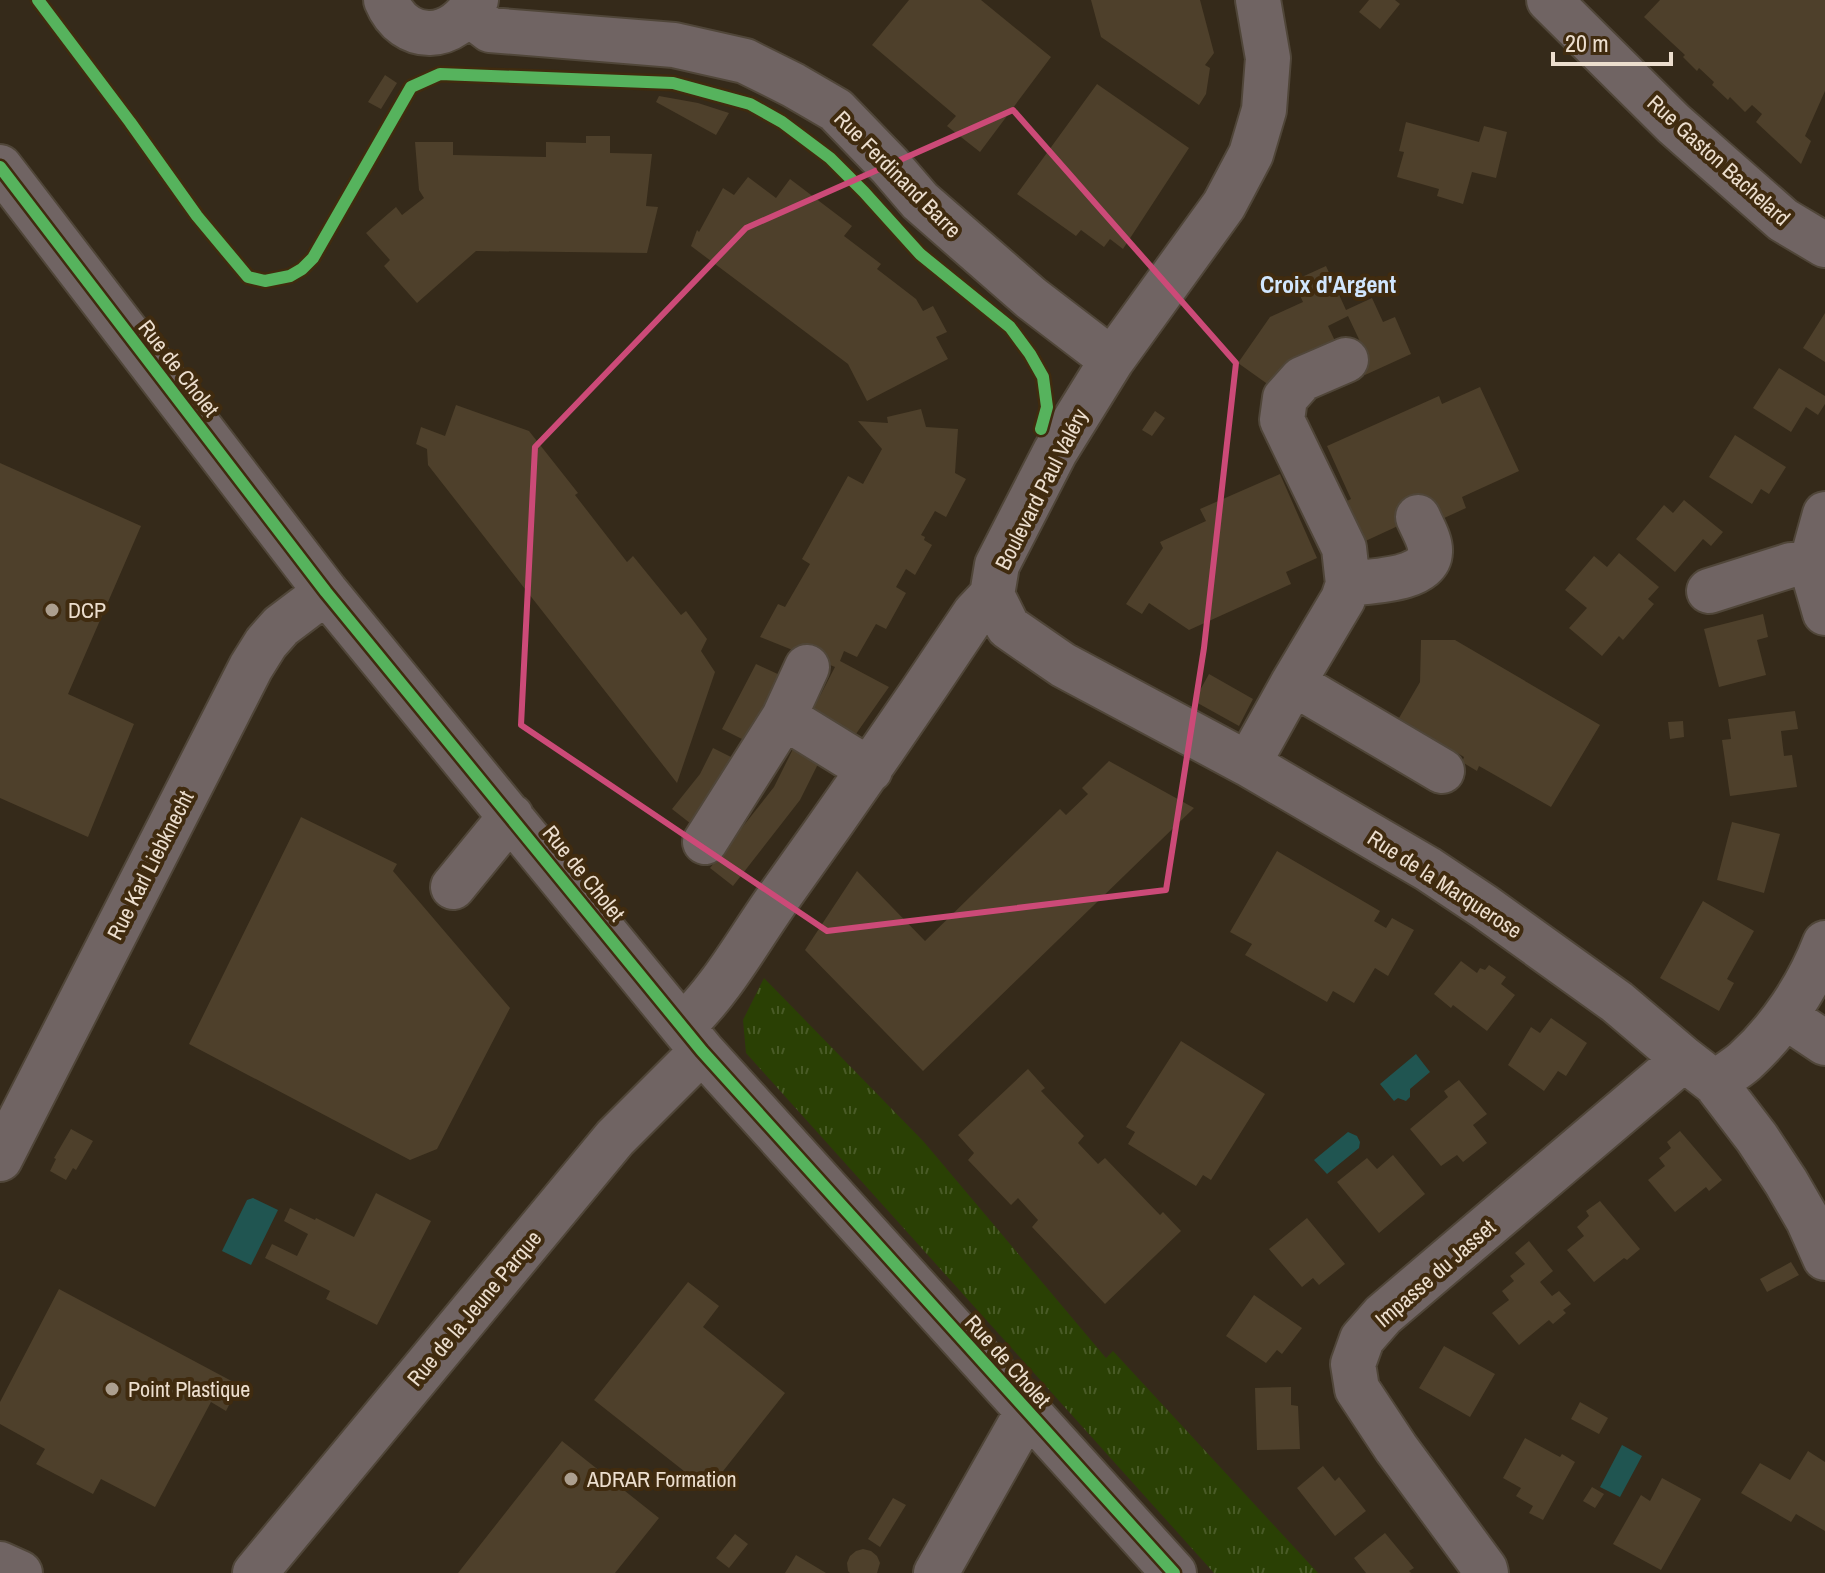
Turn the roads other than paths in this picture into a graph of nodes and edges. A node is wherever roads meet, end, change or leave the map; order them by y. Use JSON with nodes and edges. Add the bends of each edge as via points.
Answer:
{"nodes":[{"id":1,"x":386,"y":0,"type":"edge"},
{"id":2,"x":1258,"y":0,"type":"edge"},
{"id":3,"x":1549,"y":0,"type":"edge"},
{"id":4,"x":473,"y":7,"type":"edge"},
{"id":5,"x":0,"y":167,"type":"edge"},
{"id":6,"x":1825,"y":245,"type":"edge"},
{"id":7,"x":1112,"y":360,"type":"junction"},
{"id":8,"x":1346,"y":360,"type":"dead end"},
{"id":9,"x":1825,"y":514,"type":"edge"},
{"id":10,"x":1418,"y":517,"type":"dead end"},
{"id":11,"x":1816,"y":565,"type":"junction"},
{"id":12,"x":1348,"y":584,"type":"junction"},
{"id":13,"x":1709,"y":591,"type":"dead end"},
{"id":14,"x":326,"y":592,"type":"junction"},
{"id":15,"x":992,"y":595,"type":"junction"},
{"id":16,"x":1825,"y":613,"type":"edge"},
{"id":17,"x":807,"y":667,"type":"dead end"},
{"id":18,"x":1293,"y":683,"type":"junction"},
{"id":19,"x":784,"y":717,"type":"junction"},
{"id":20,"x":1248,"y":764,"type":"junction"},
{"id":21,"x":870,"y":770,"type":"junction"},
{"id":22,"x":1442,"y":771,"type":"dead end"},
{"id":23,"x":511,"y":816,"type":"junction"},
{"id":24,"x":705,"y":842,"type":"dead end"},
{"id":25,"x":453,"y":887,"type":"dead end"},
{"id":26,"x":1825,"y":943,"type":"edge"},
{"id":27,"x":1786,"y":1017,"type":"junction"},
{"id":28,"x":692,"y":1038,"type":"junction"},
{"id":29,"x":1825,"y":1043,"type":"edge"},
{"id":30,"x":1699,"y":1071,"type":"junction"},
{"id":31,"x":0,"y":1159,"type":"edge"},
{"id":32,"x":1825,"y":1258,"type":"edge"},
{"id":33,"x":1027,"y":1412,"type":"junction"},
{"id":34,"x":0,"y":1564,"type":"edge"},
{"id":35,"x":20,"y":1573,"type":"edge"},
{"id":36,"x":255,"y":1573,"type":"edge"},
{"id":37,"x":936,"y":1573,"type":"edge"},
{"id":38,"x":1174,"y":1573,"type":"edge"},
{"id":39,"x":1486,"y":1573,"type":"edge"}],
"edges":[{"from":1,"to":4,"type":"street","via":[[392,14],[411,29],[435,33],[460,23]]},
{"from":2,"to":7,"type":"street","name":"Boulevard Paul Valéry","via":[[1268,58],[1264,110],[1251,154],[1224,205]]},
{"from":3,"to":6,"type":"street","name":"Rue Gaston Bachelard","via":[[1674,124],[1783,220]]},
{"from":4,"to":7,"type":"street","name":"Rue Ferdinand Barre","via":[[490,30],[674,45],[745,61],[793,85],[836,110],[920,201]]},
{"from":5,"to":14,"type":"street","name":"Rue de Cholet"},
{"from":7,"to":15,"type":"street","name":"Boulevard Paul Valéry","via":[[1055,452],[1004,551]]},
{"from":8,"to":12,"type":"street","via":[[1302,379],[1285,398],[1282,420],[1344,548]]},
{"from":9,"to":11,"type":"street"},
{"from":10,"to":12,"type":"street","via":[[1431,552],[1419,571]]},
{"from":11,"to":13,"type":"street","via":[[1791,565]]},
{"from":11,"to":16,"type":"street"},
{"from":12,"to":18,"type":"street"},
{"from":14,"to":23,"type":"street","name":"Rue de Cholet"},
{"from":14,"to":31,"type":"street","name":"Rue Karl Liebknecht","via":[[281,626],[251,667]]},
{"from":15,"to":20,"type":"street","name":"Rue de la Marquerose","via":[[1008,627],[1063,665]]},
{"from":15,"to":21,"type":"street","name":"Boulevard Paul Valéry"},
{"from":17,"to":19,"type":"street"},
{"from":18,"to":20,"type":"street"},
{"from":18,"to":22,"type":"street"},
{"from":19,"to":21,"type":"street"},
{"from":19,"to":24,"type":"street"},
{"from":20,"to":30,"type":"street","name":"Rue de la Marquerose","via":[[1485,907],[1617,1002]]},
{"from":21,"to":28,"type":"street","name":"Boulevard Paul Valéry","via":[[770,909]]},
{"from":23,"to":25,"type":"street"},
{"from":23,"to":28,"type":"street","name":"Rue de Cholet"},
{"from":26,"to":27,"type":"street","name":"Impasse du Jasset"},
{"from":27,"to":29,"type":"street"},
{"from":27,"to":30,"type":"street","name":"Impasse du Jasset","via":[[1745,1060]]},
{"from":28,"to":33,"type":"street","name":"Rue de Cholet"},
{"from":28,"to":36,"type":"street","name":"Rue de la Jeune Parque"},
{"from":30,"to":32,"type":"street","name":"Rue de la Marquerose","via":[[1757,1138]]},
{"from":30,"to":39,"type":"street","name":"Impasse du Jasset","via":[[1383,1315],[1362,1339],[1353,1364],[1357,1389]]},
{"from":33,"to":37,"type":"street"},
{"from":33,"to":38,"type":"street","name":"Rue de Cholet"},
{"from":34,"to":35,"type":"street"}]}
